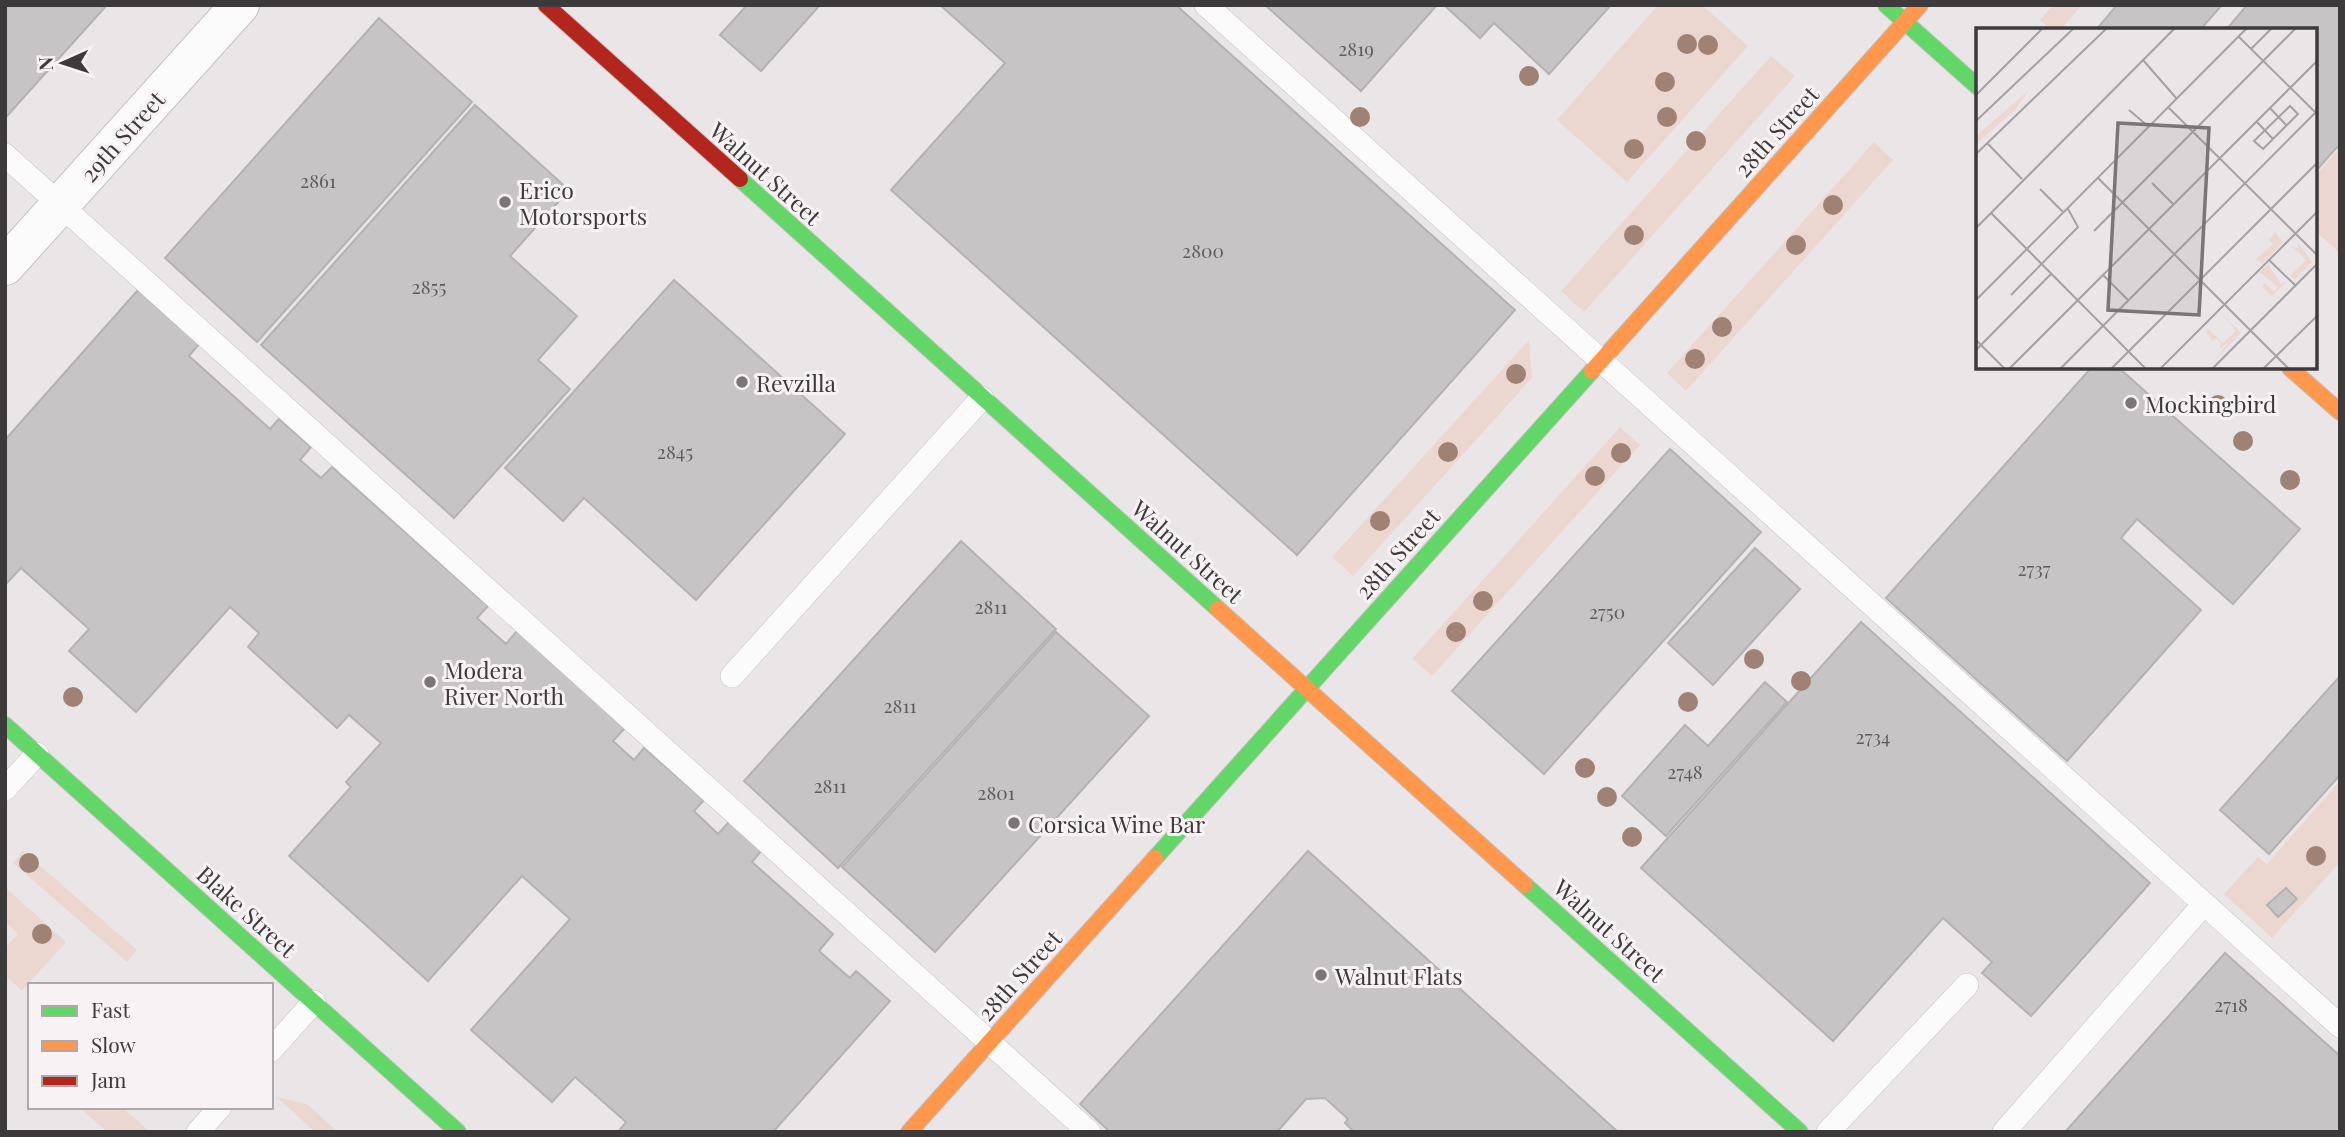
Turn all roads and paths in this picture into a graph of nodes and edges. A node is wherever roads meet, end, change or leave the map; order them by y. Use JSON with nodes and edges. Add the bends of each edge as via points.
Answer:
{"nodes":[{"id":1,"x":240,"y":5,"type":"edge"},
{"id":2,"x":546,"y":5,"type":"edge"},
{"id":3,"x":1206,"y":5,"type":"edge"},
{"id":4,"x":1886,"y":5,"type":"edge"},
{"id":5,"x":1920,"y":5,"type":"edge"},
{"id":6,"x":1905,"y":22,"type":"junction"},
{"id":7,"x":1976,"y":85,"type":"edge"},
{"id":8,"x":5,"y":155,"type":"edge"},
{"id":9,"x":60,"y":205,"type":"junction"},
{"id":10,"x":5,"y":266,"type":"edge"},
{"id":11,"x":1601,"y":360,"type":"junction"},
{"id":12,"x":2291,"y":369,"type":"edge"},
{"id":13,"x":982,"y":398,"type":"junction"},
{"id":14,"x":2340,"y":412,"type":"edge"},
{"id":15,"x":732,"y":676,"type":"dead end"},
{"id":16,"x":1306,"y":689,"type":"junction"},
{"id":17,"x":5,"y":725,"type":"edge"},
{"id":18,"x":37,"y":754,"type":"junction"},
{"id":19,"x":5,"y":789,"type":"edge"},
{"id":20,"x":2204,"y":904,"type":"junction"},
{"id":21,"x":1967,"y":985,"type":"dead end"},
{"id":22,"x":314,"y":1002,"type":"junction"},
{"id":23,"x":2340,"y":1026,"type":"edge"},
{"id":24,"x":990,"y":1042,"type":"junction"},
{"id":25,"x":273,"y":1048,"type":"edge"},
{"id":26,"x":218,"y":1109,"type":"edge"},
{"id":27,"x":198,"y":1132,"type":"edge"},
{"id":28,"x":458,"y":1132,"type":"edge"},
{"id":29,"x":909,"y":1132,"type":"edge"},
{"id":30,"x":1089,"y":1132,"type":"edge"},
{"id":31,"x":1800,"y":1132,"type":"edge"},
{"id":32,"x":1828,"y":1132,"type":"edge"},
{"id":33,"x":2004,"y":1132,"type":"edge"}],
"edges":[{"from":1,"to":9,"type":"street","name":"29th Street"},
{"from":2,"to":13,"type":"street","name":"Walnut Street"},
{"from":3,"to":11,"type":"lane"},
{"from":4,"to":6,"type":"street"},
{"from":5,"to":6,"type":"street","name":"28th Street"},
{"from":6,"to":7,"type":"street"},
{"from":6,"to":11,"type":"street","name":"28th Street"},
{"from":8,"to":9,"type":"lane"},
{"from":9,"to":10,"type":"street","name":"29th Street"},
{"from":9,"to":24,"type":"lane"},
{"from":11,"to":16,"type":"street","name":"28th Street"},
{"from":11,"to":20,"type":"lane"},
{"from":12,"to":14,"type":"street"},
{"from":13,"to":15,"type":"lane"},
{"from":13,"to":16,"type":"street","name":"Walnut Street"},
{"from":16,"to":24,"type":"street","name":"28th Street"},
{"from":16,"to":31,"type":"street","name":"Walnut Street"},
{"from":17,"to":18,"type":"street","name":"Blake Street"},
{"from":18,"to":19,"type":"lane"},
{"from":18,"to":22,"type":"street","name":"Blake Street"},
{"from":20,"to":23,"type":"lane"},
{"from":20,"to":33,"type":"lane"},
{"from":21,"to":32,"type":"lane"},
{"from":22,"to":25,"type":"lane"},
{"from":22,"to":28,"type":"street","name":"Blake Street"},
{"from":24,"to":29,"type":"street","name":"28th Street"},
{"from":24,"to":30,"type":"lane"},
{"from":26,"to":27,"type":"lane"}]}
